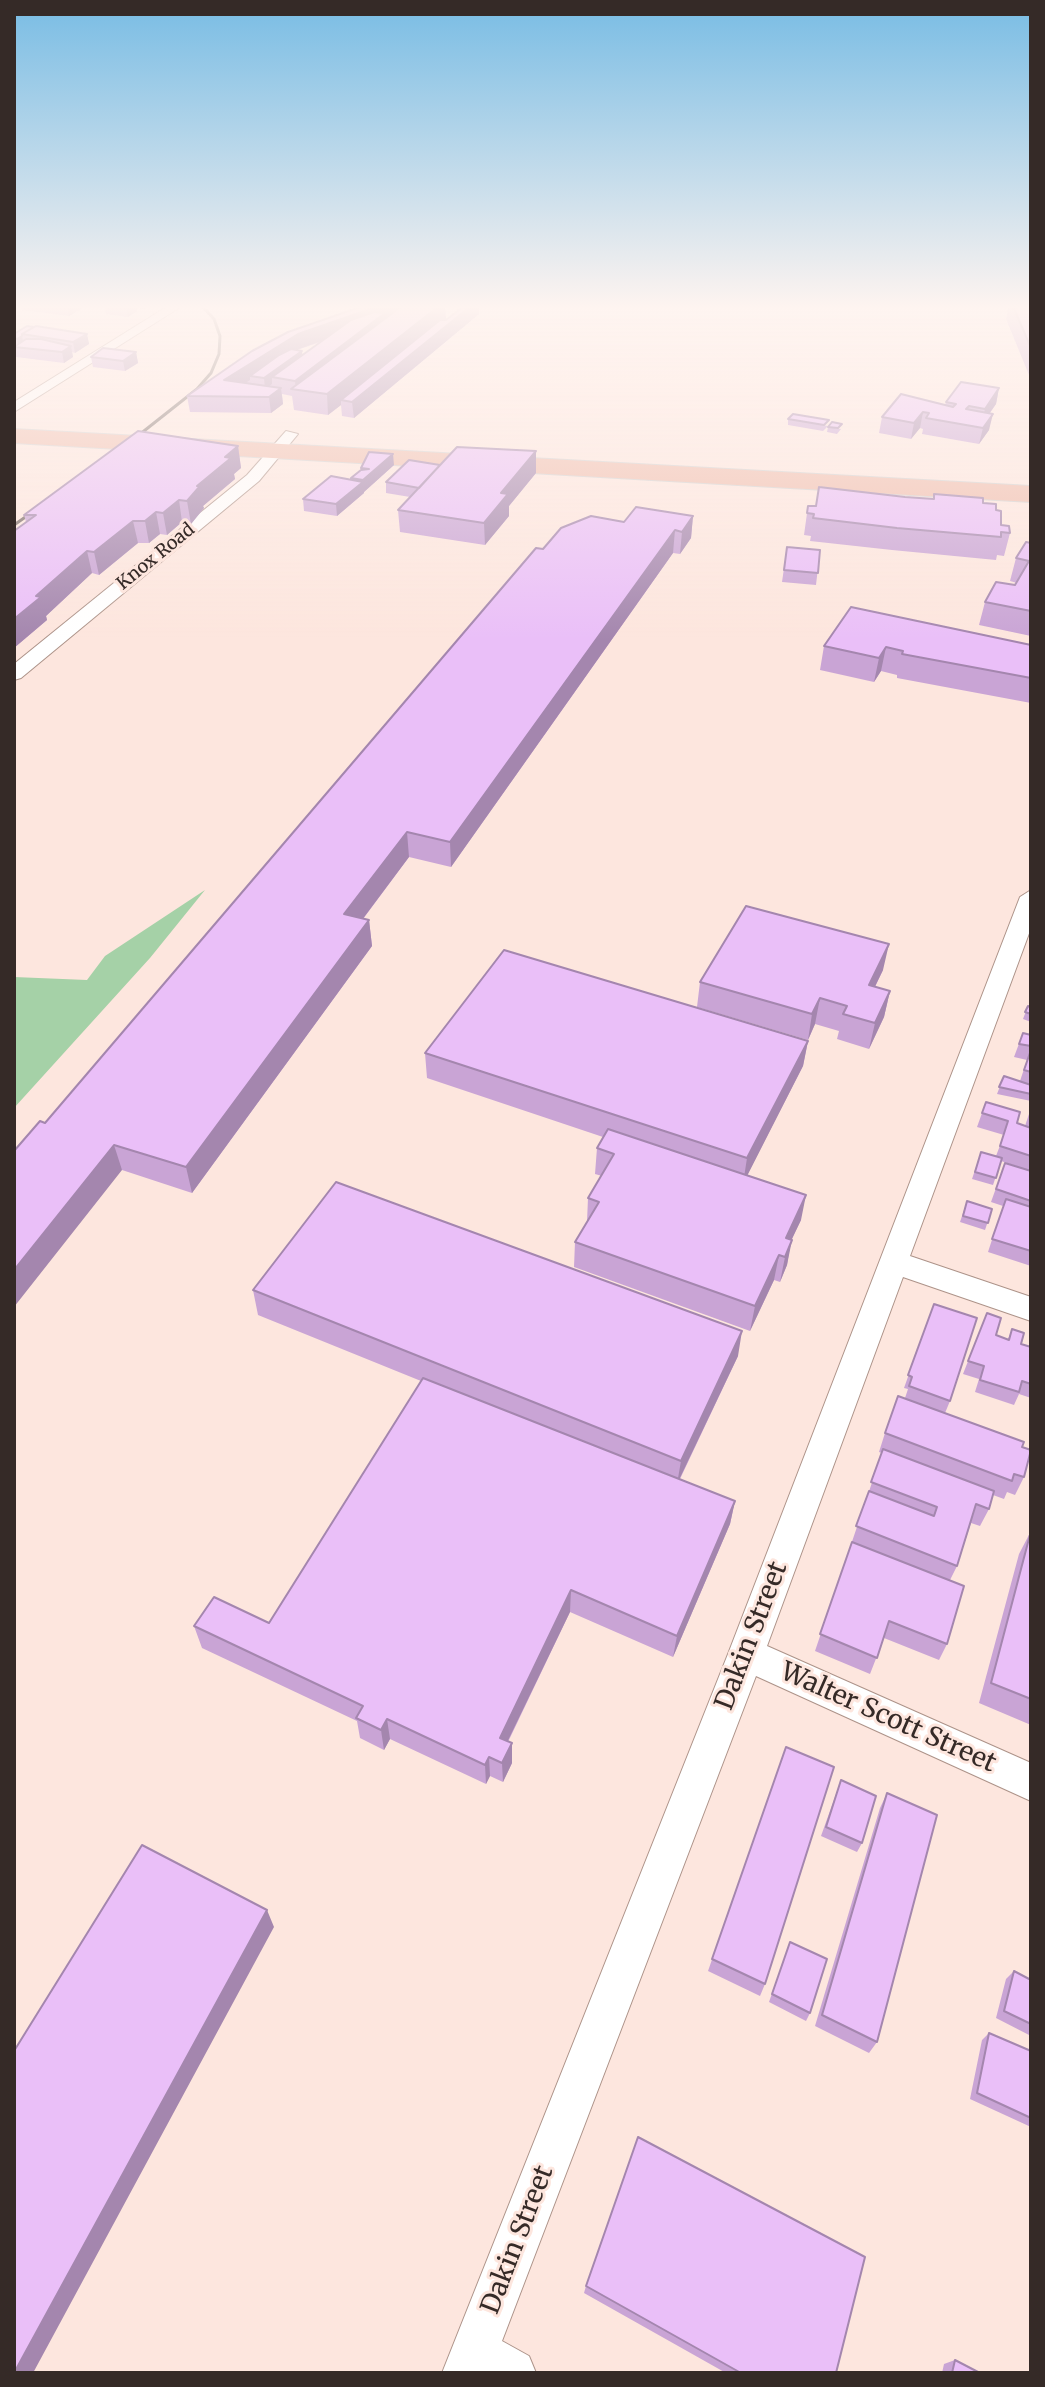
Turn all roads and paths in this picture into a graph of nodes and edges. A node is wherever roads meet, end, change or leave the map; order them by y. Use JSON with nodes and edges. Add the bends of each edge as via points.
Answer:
{"nodes":[{"id":1,"x":14,"y":418,"type":"edge"},
{"id":2,"x":14,"y":436,"type":"edge"},
{"id":3,"x":285,"y":442,"type":"junction"},
{"id":4,"x":1031,"y":473,"type":"edge"},
{"id":5,"x":1025,"y":492,"type":"edge"},
{"id":6,"x":14,"y":674,"type":"edge"},
{"id":7,"x":1031,"y":897,"type":"edge"},
{"id":8,"x":893,"y":1262,"type":"junction"},
{"id":9,"x":1031,"y":1309,"type":"edge"},
{"id":10,"x":746,"y":1654,"type":"junction"},
{"id":11,"x":1031,"y":1782,"type":"edge"},
{"id":12,"x":484,"y":2366,"type":"edge"}],
"edges":[{"from":1,"to":3,"type":"main road"},
{"from":2,"to":3,"type":"main road"},
{"from":3,"to":4,"type":"main road"},
{"from":3,"to":5,"type":"main road"},
{"from":3,"to":6,"type":"street","name":"Knox Road","via":[[253,478]]},
{"from":7,"to":8,"type":"street","name":"Dakin Street"},
{"from":8,"to":9,"type":"street"},
{"from":8,"to":10,"type":"street","name":"Dakin Street"},
{"from":10,"to":11,"type":"street","name":"Walter Scott Street"},
{"from":10,"to":12,"type":"street","name":"Dakin Street"}]}
